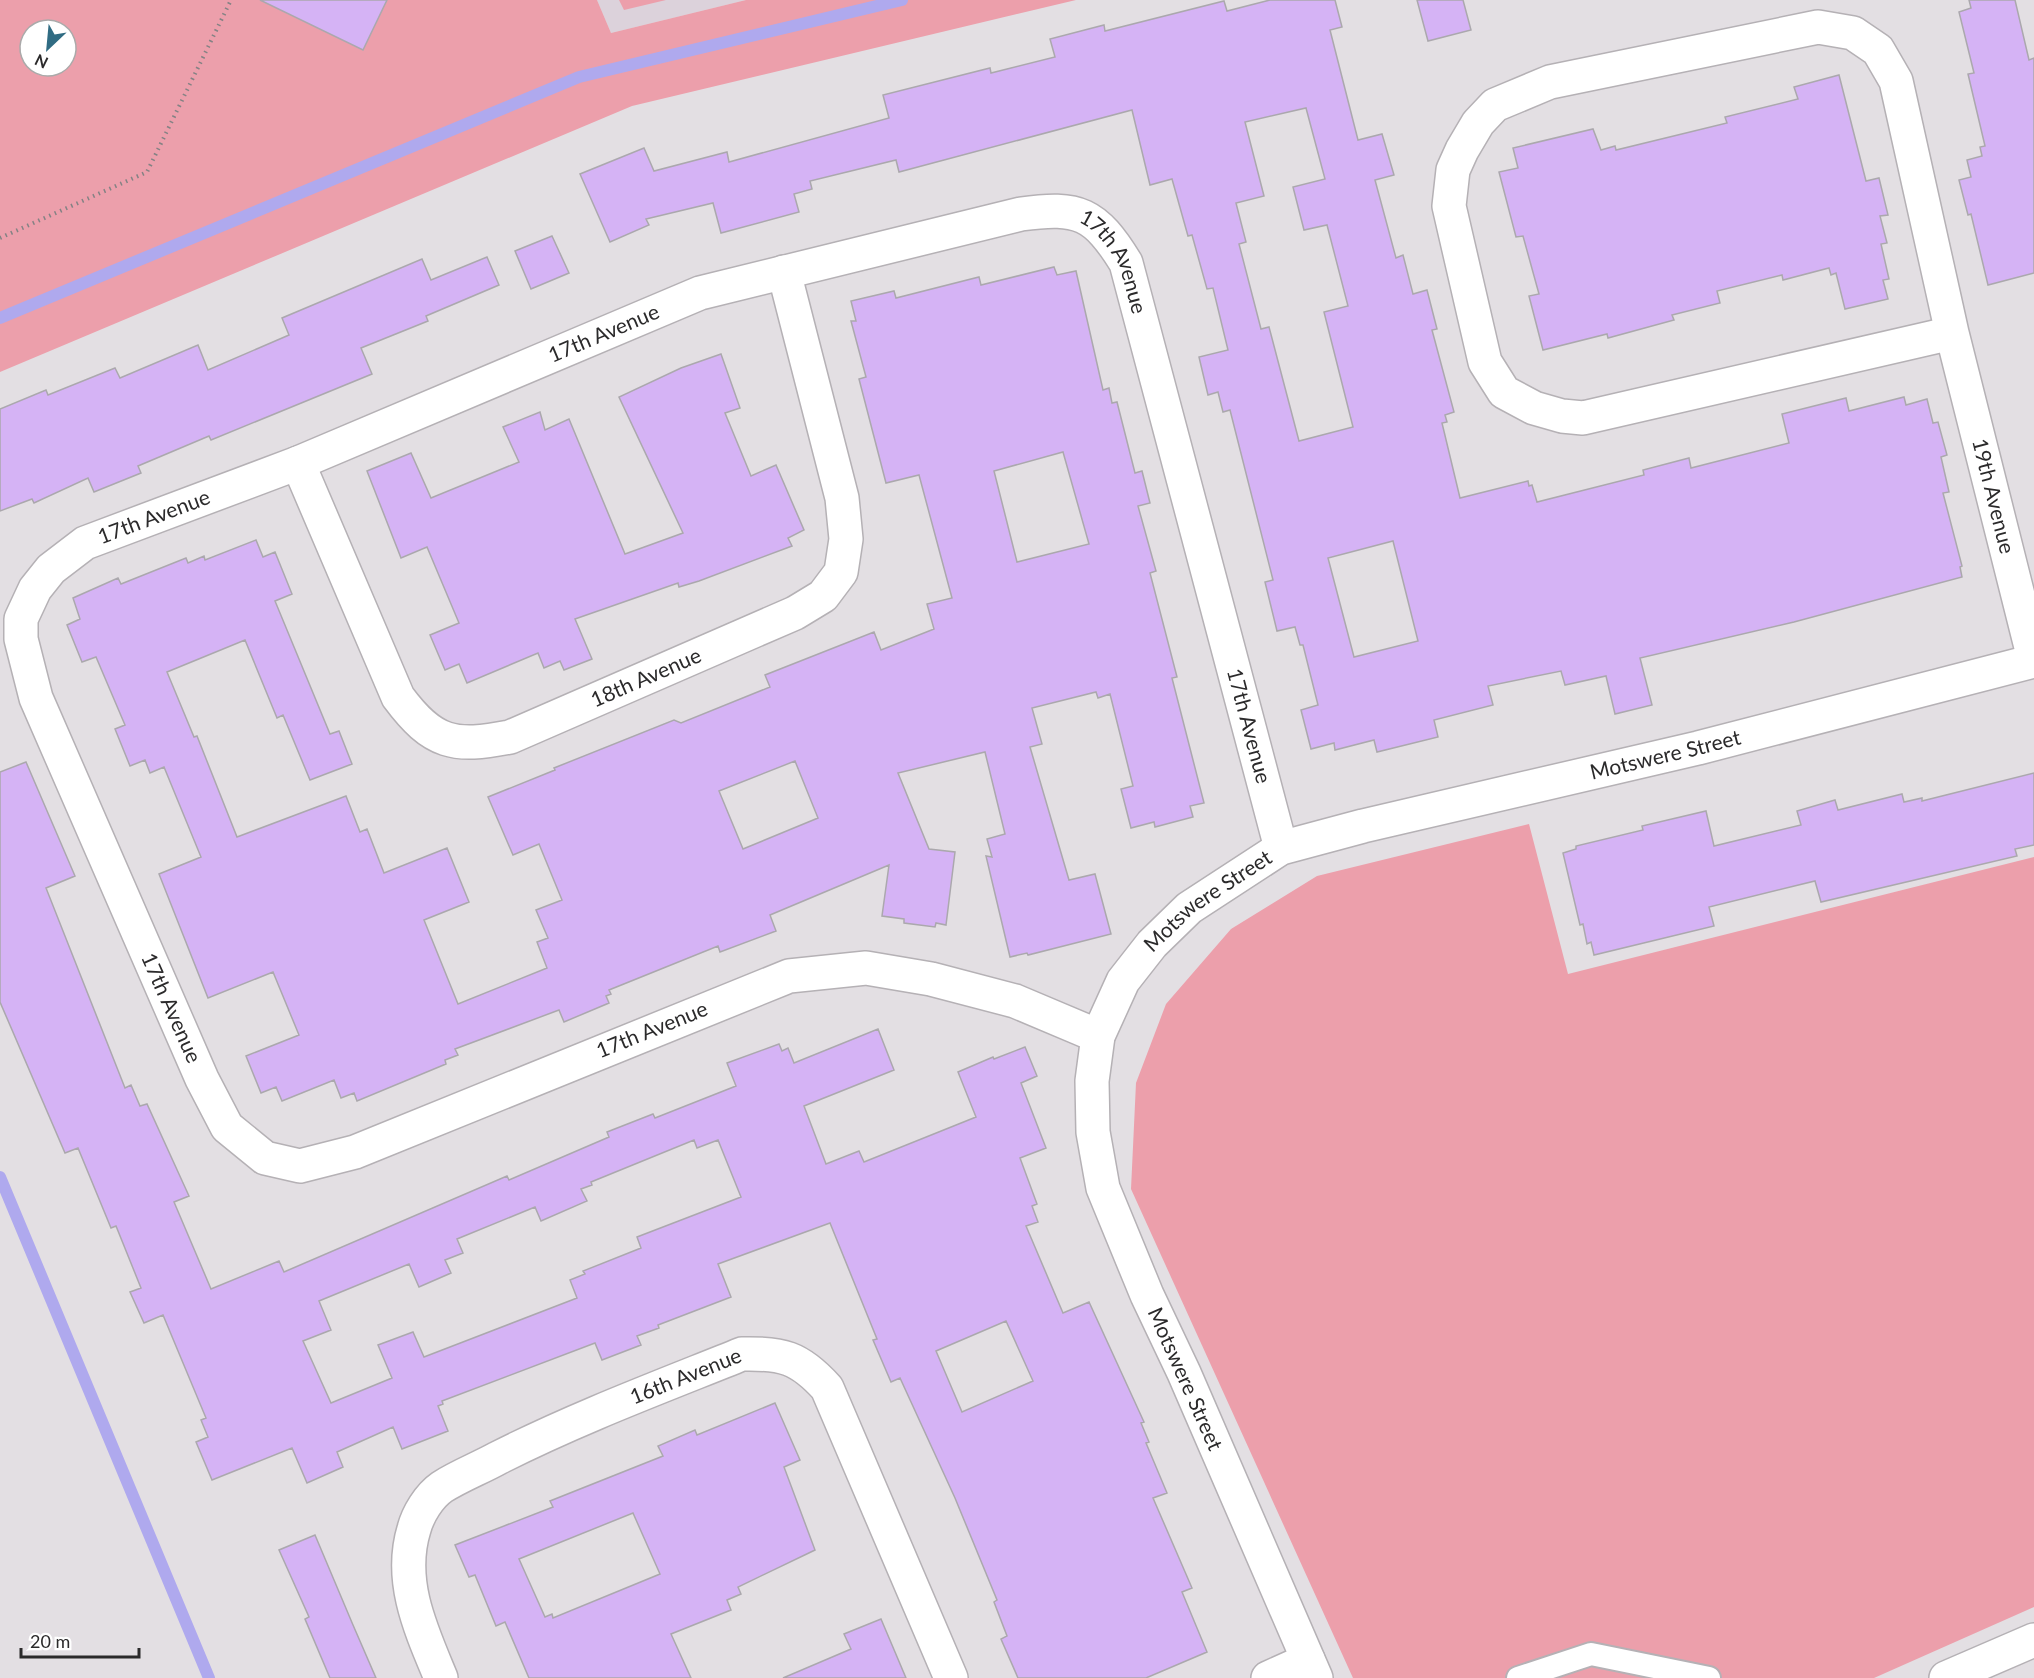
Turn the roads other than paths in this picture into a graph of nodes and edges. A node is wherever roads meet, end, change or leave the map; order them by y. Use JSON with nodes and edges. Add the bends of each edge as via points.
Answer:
{"nodes":[{"id":1,"x":784,"y":272,"type":"junction"},
{"id":2,"x":1952,"y":333,"type":"junction"},
{"id":3,"x":298,"y":463,"type":"junction"},
{"id":4,"x":2034,"y":660,"type":"edge"},
{"id":5,"x":1281,"y":848,"type":"junction"},
{"id":6,"x":1098,"y":1036,"type":"junction"},
{"id":7,"x":2034,"y":1640,"type":"edge"},
{"id":8,"x":1312,"y":1669,"type":"edge"},
{"id":9,"x":441,"y":1678,"type":"edge"},
{"id":10,"x":951,"y":1678,"type":"edge"},
{"id":11,"x":1268,"y":1678,"type":"edge"},
{"id":12,"x":1518,"y":1678,"type":"edge"},
{"id":13,"x":1709,"y":1678,"type":"edge"},
{"id":14,"x":1946,"y":1678,"type":"edge"}],
"edges":[{"from":1,"to":3,"type":"street","name":"17th Avenue","via":[[700,293]]},
{"from":1,"to":3,"type":"street","name":"18th Avenue","via":[[842,498],[846,539],[841,572],[824,596],[795,613],[510,737],[478,743],[450,741],[417,722],[398,697]]},
{"from":1,"to":5,"type":"street","name":"17th Avenue","via":[[1021,214],[1057,209],[1085,216],[1108,234],[1126,263]]},
{"from":2,"to":2,"type":"street","name":"19th Avenue","via":[[1896,81],[1878,50],[1853,33],[1818,27],[1550,82],[1496,105],[1478,123],[1453,170],[1449,206],[1485,362],[1504,392],[1534,408],[1583,418]]},
{"from":2,"to":4,"type":"street","name":"19th Avenue"},
{"from":3,"to":6,"type":"street","name":"17th Avenue","via":[[85,543],[51,569],[35,589],[21,619],[21,639],[36,698],[202,1079],[227,1127],[265,1158],[300,1166],[355,1152],[789,976],[866,968],[931,979],[1015,1001]]},
{"from":4,"to":5,"type":"street","name":"Motswere Street","via":[[1698,748]]},
{"from":5,"to":6,"type":"street","name":"Motswere Street","via":[[1190,908],[1152,944],[1123,981]]},
{"from":6,"to":8,"type":"street","name":"Motswere Street","via":[[1092,1081],[1093,1132],[1102,1188]]},
{"from":7,"to":14,"type":"street"},
{"from":8,"to":11,"type":"street"},
{"from":9,"to":10,"type":"street","name":"16th Avenue","via":[[419,1624],[408,1580],[414,1528],[426,1504],[440,1488],[529,1443],[731,1358],[773,1353],[797,1361],[827,1388]]},
{"from":12,"to":13,"type":"lane","via":[[1591,1654]]}]}
